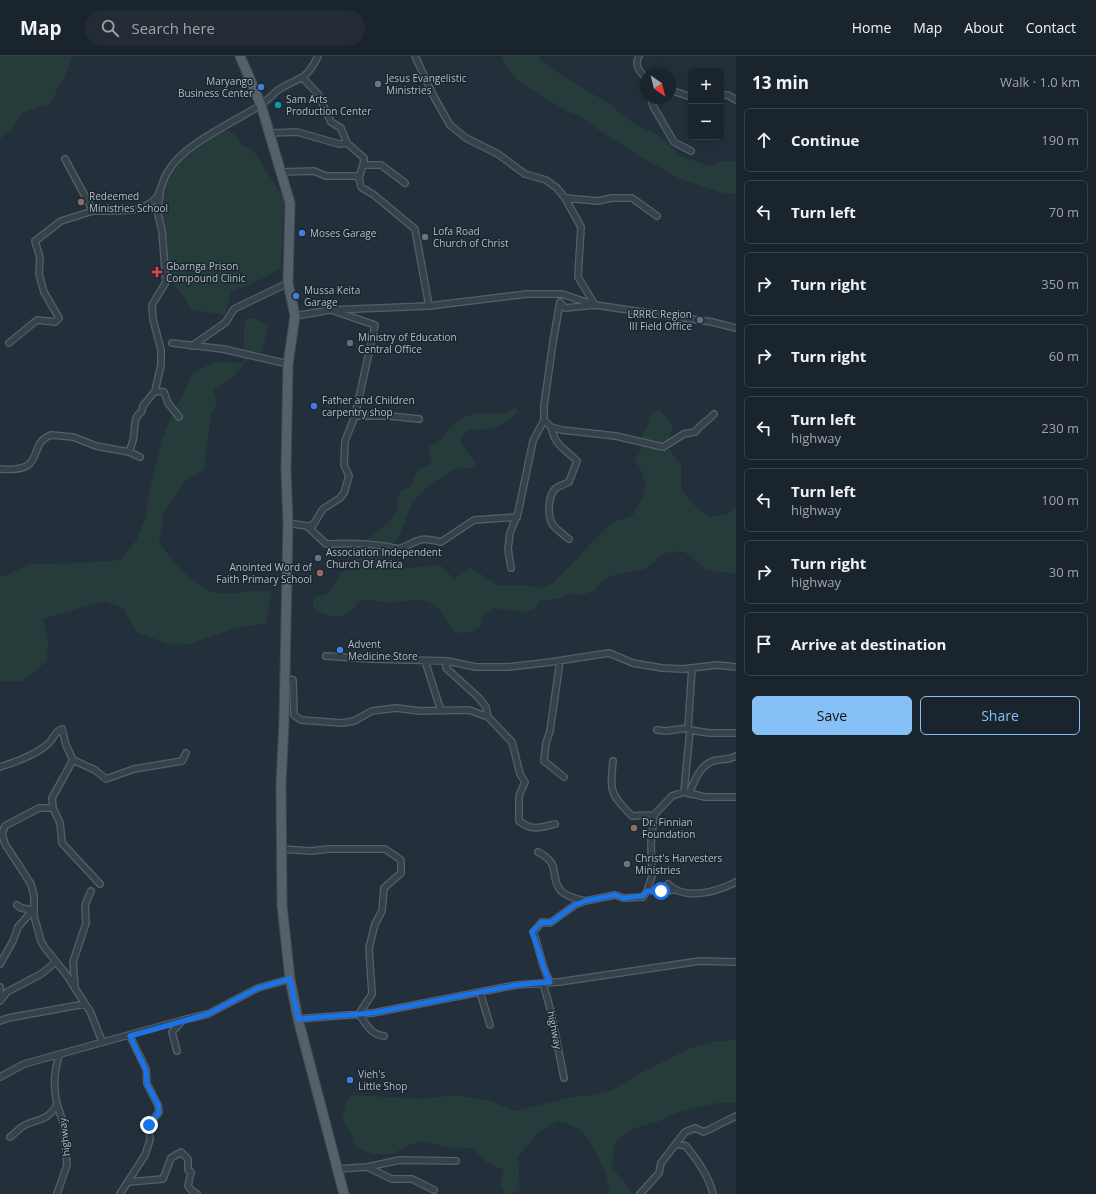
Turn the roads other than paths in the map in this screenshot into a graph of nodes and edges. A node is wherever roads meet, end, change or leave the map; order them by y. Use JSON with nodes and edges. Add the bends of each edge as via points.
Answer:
{"nodes":[{"id":1,"x":240,"y":56,"type":"edge"},
{"id":2,"x":318,"y":56,"type":"edge"},
{"id":3,"x":415,"y":56,"type":"edge"},
{"id":4,"x":639,"y":56,"type":"edge"},
{"id":5,"x":640,"y":71,"type":"edge"},
{"id":6,"x":303,"y":78,"type":"junction"},
{"id":7,"x":676,"y":92,"type":"edge"},
{"id":8,"x":724,"y":95,"type":"edge"},
{"id":9,"x":688,"y":96,"type":"edge"},
{"id":10,"x":736,"y":100,"type":"edge"},
{"id":11,"x":652,"y":104,"type":"edge"},
{"id":12,"x":261,"y":105,"type":"junction"},
{"id":13,"x":270,"y":133,"type":"junction"},
{"id":14,"x":347,"y":143,"type":"junction"},
{"id":15,"x":690,"y":150,"type":"dead end"},
{"id":16,"x":65,"y":159,"type":"dead end"},
{"id":17,"x":364,"y":165,"type":"junction"},
{"id":18,"x":282,"y":172,"type":"junction"},
{"id":19,"x":359,"y":178,"type":"junction"},
{"id":20,"x":406,"y":183,"type":"dead end"},
{"id":21,"x":160,"y":193,"type":"junction"},
{"id":22,"x":565,"y":198,"type":"junction"},
{"id":23,"x":93,"y":211,"type":"junction"},
{"id":24,"x":657,"y":216,"type":"dead end"},
{"id":25,"x":288,"y":283,"type":"junction"},
{"id":26,"x":595,"y":304,"type":"junction"},
{"id":27,"x":430,"y":306,"type":"junction"},
{"id":28,"x":330,"y":310,"type":"junction"},
{"id":29,"x":295,"y":316,"type":"junction"},
{"id":30,"x":736,"y":328,"type":"edge"},
{"id":31,"x":9,"y":343,"type":"dead end"},
{"id":32,"x":172,"y":343,"type":"dead end"},
{"id":33,"x":192,"y":346,"type":"junction"},
{"id":34,"x":288,"y":364,"type":"junction"},
{"id":35,"x":155,"y":391,"type":"junction"},
{"id":36,"x":714,"y":414,"type":"dead end"},
{"id":37,"x":355,"y":416,"type":"junction"},
{"id":38,"x":179,"y":417,"type":"dead end"},
{"id":39,"x":419,"y":419,"type":"dead end"},
{"id":40,"x":544,"y":420,"type":"junction"},
{"id":41,"x":551,"y":427,"type":"junction"},
{"id":42,"x":129,"y":452,"type":"junction"},
{"id":43,"x":140,"y":457,"type":"dead end"},
{"id":44,"x":0,"y":469,"type":"edge"},
{"id":45,"x":517,"y":517,"type":"junction"},
{"id":46,"x":288,"y":522,"type":"junction"},
{"id":47,"x":307,"y":526,"type":"junction"},
{"id":48,"x":569,"y":540,"type":"dead end"},
{"id":49,"x":511,"y":568,"type":"dead end"},
{"id":50,"x":326,"y":656,"type":"dead end"},
{"id":51,"x":425,"y":661,"type":"junction"},
{"id":52,"x":447,"y":661,"type":"junction"},
{"id":53,"x":560,"y":661,"type":"junction"},
{"id":54,"x":736,"y":667,"type":"edge"},
{"id":55,"x":692,"y":668,"type":"junction"},
{"id":56,"x":285,"y":678,"type":"junction"},
{"id":57,"x":441,"y":711,"type":"junction"},
{"id":58,"x":488,"y":717,"type":"junction"},
{"id":59,"x":689,"y":729,"type":"junction"},
{"id":60,"x":657,"y":730,"type":"dead end"},
{"id":61,"x":736,"y":733,"type":"edge"},
{"id":62,"x":186,"y":754,"type":"dead end"},
{"id":63,"x":736,"y":756,"type":"edge"},
{"id":64,"x":73,"y":760,"type":"junction"},
{"id":65,"x":613,"y":761,"type":"dead end"},
{"id":66,"x":0,"y":767,"type":"edge"},
{"id":67,"x":564,"y":777,"type":"dead end"},
{"id":68,"x":687,"y":793,"type":"junction"},
{"id":69,"x":736,"y":797,"type":"edge"},
{"id":70,"x":53,"y":808,"type":"junction"},
{"id":71,"x":654,"y":814,"type":"junction"},
{"id":72,"x":555,"y":824,"type":"dead end"},
{"id":73,"x":281,"y":849,"type":"junction"},
{"id":74,"x":538,"y":852,"type":"dead end"},
{"id":75,"x":736,"y":882,"type":"edge"},
{"id":76,"x":100,"y":884,"type":"dead end"},
{"id":77,"x":668,"y":884,"type":"dead end"},
{"id":78,"x":674,"y":890,"type":"junction"},
{"id":79,"x":91,"y":891,"type":"dead end"},
{"id":80,"x":647,"y":891,"type":"junction"},
{"id":81,"x":585,"y":901,"type":"junction"},
{"id":82,"x":17,"y":905,"type":"dead end"},
{"id":83,"x":33,"y":910,"type":"junction"},
{"id":84,"x":56,"y":962,"type":"junction"},
{"id":85,"x":736,"y":962,"type":"edge"},
{"id":86,"x":0,"y":964,"type":"edge"},
{"id":87,"x":290,"y":979,"type":"junction"},
{"id":88,"x":550,"y":982,"type":"junction"},
{"id":89,"x":543,"y":983,"type":"junction"},
{"id":90,"x":0,"y":987,"type":"edge"},
{"id":91,"x":75,"y":989,"type":"junction"},
{"id":92,"x":480,"y":992,"type":"junction"},
{"id":93,"x":0,"y":996,"type":"edge"},
{"id":94,"x":0,"y":1000,"type":"edge"},
{"id":95,"x":85,"y":1004,"type":"junction"},
{"id":96,"x":359,"y":1014,"type":"junction"},
{"id":97,"x":298,"y":1019,"type":"junction"},
{"id":98,"x":183,"y":1020,"type":"junction"},
{"id":99,"x":0,"y":1021,"type":"edge"},
{"id":100,"x":490,"y":1025,"type":"dead end"},
{"id":101,"x":130,"y":1036,"type":"junction"},
{"id":102,"x":384,"y":1036,"type":"dead end"},
{"id":103,"x":104,"y":1042,"type":"junction"},
{"id":104,"x":177,"y":1051,"type":"dead end"},
{"id":105,"x":59,"y":1056,"type":"junction"},
{"id":106,"x":0,"y":1077,"type":"edge"},
{"id":107,"x":564,"y":1078,"type":"dead end"},
{"id":108,"x":57,"y":1104,"type":"junction"},
{"id":109,"x":736,"y":1116,"type":"edge"},
{"id":110,"x":10,"y":1137,"type":"dead end"},
{"id":111,"x":676,"y":1144,"type":"junction"},
{"id":112,"x":456,"y":1160,"type":"dead end"},
{"id":113,"x":367,"y":1167,"type":"junction"},
{"id":114,"x":337,"y":1169,"type":"junction"},
{"id":115,"x":129,"y":1182,"type":"junction"},
{"id":116,"x":434,"y":1190,"type":"dead end"},
{"id":117,"x":57,"y":1194,"type":"edge"},
{"id":118,"x":120,"y":1194,"type":"edge"},
{"id":119,"x":197,"y":1194,"type":"edge"},
{"id":120,"x":344,"y":1194,"type":"edge"},
{"id":121,"x":640,"y":1194,"type":"edge"},
{"id":122,"x":713,"y":1194,"type":"edge"}],
"edges":[{"from":1,"to":12,"type":"main road"},
{"from":2,"to":6,"type":"street"},
{"from":3,"to":22,"type":"street","via":[[450,125],[466,138],[498,154],[525,174],[546,180]]},
{"from":4,"to":5,"type":"street","via":[[636,60]]},
{"from":6,"to":12,"type":"street","via":[[279,90]]},
{"from":6,"to":14,"type":"street","via":[[318,94],[331,122],[341,128]]},
{"from":7,"to":9,"type":"street"},
{"from":8,"to":10,"type":"street"},
{"from":11,"to":15,"type":"street","via":[[674,142]]},
{"from":12,"to":13,"type":"main road"},
{"from":12,"to":21,"type":"street","via":[[199,141],[182,155],[162,180]]},
{"from":13,"to":14,"type":"street","via":[[297,132],[338,144]]},
{"from":13,"to":18,"type":"main road"},
{"from":14,"to":17,"type":"street","via":[[362,155]]},
{"from":16,"to":23,"type":"street"},
{"from":17,"to":19,"type":"street"},
{"from":17,"to":20,"type":"street","via":[[381,165]]},
{"from":18,"to":19,"type":"street","via":[[314,171],[326,176]]},
{"from":18,"to":25,"type":"main road","via":[[290,203]]},
{"from":19,"to":27,"type":"street","via":[[361,187],[374,194],[415,229]]},
{"from":21,"to":23,"type":"street","via":[[146,206],[125,210]]},
{"from":21,"to":35,"type":"street","via":[[157,210],[162,231],[166,282],[152,305],[161,350],[161,365]]},
{"from":22,"to":24,"type":"street","via":[[598,201],[632,198]]},
{"from":22,"to":26,"type":"street","via":[[581,227],[578,277]]},
{"from":23,"to":31,"type":"street","via":[[61,221],[35,241],[44,292],[59,318],[55,322],[37,320]]},
{"from":25,"to":29,"type":"main road"},
{"from":25,"to":33,"type":"street","via":[[234,309],[226,322]]},
{"from":26,"to":27,"type":"street","via":[[562,294],[527,294]]},
{"from":26,"to":30,"type":"street"},
{"from":26,"to":40,"type":"street","via":[[565,308],[560,302]]},
{"from":27,"to":28,"type":"street"},
{"from":28,"to":29,"type":"street"},
{"from":28,"to":37,"type":"street","via":[[375,325]]},
{"from":29,"to":34,"type":"main road"},
{"from":32,"to":33,"type":"street"},
{"from":33,"to":34,"type":"street","via":[[223,349]]},
{"from":34,"to":46,"type":"main road"},
{"from":35,"to":38,"type":"street","via":[[164,392],[168,403]]},
{"from":35,"to":42,"type":"street","via":[[142,411],[137,414]]},
{"from":36,"to":41,"type":"street","via":[[695,432],[684,434],[663,447],[616,436]]},
{"from":37,"to":39,"type":"street"},
{"from":37,"to":47,"type":"street","via":[[345,441],[344,465],[349,476],[344,494],[323,509],[313,525]]},
{"from":40,"to":41,"type":"street"},
{"from":40,"to":45,"type":"street","via":[[533,441]]},
{"from":41,"to":48,"type":"street","via":[[557,444],[577,461],[569,482],[557,488],[552,494],[550,508],[553,524]]},
{"from":42,"to":43,"type":"street"},
{"from":42,"to":44,"type":"street","via":[[51,435],[41,442],[33,460],[26,467],[14,470]]},
{"from":45,"to":47,"type":"street","via":[[474,520],[441,542],[417,539],[399,549],[357,542],[326,544]]},
{"from":45,"to":49,"type":"street","via":[[510,533],[508,549]]},
{"from":46,"to":47,"type":"street"},
{"from":46,"to":56,"type":"main road"},
{"from":50,"to":51,"type":"street"},
{"from":51,"to":52,"type":"street"},
{"from":51,"to":57,"type":"street"},
{"from":52,"to":53,"type":"street","via":[[483,667]]},
{"from":52,"to":58,"type":"street","via":[[446,668],[479,698],[486,707]]},
{"from":53,"to":55,"type":"street","via":[[609,653],[633,663],[662,668]]},
{"from":53,"to":67,"type":"street","via":[[544,761]]},
{"from":54,"to":55,"type":"street","via":[[718,665]]},
{"from":55,"to":59,"type":"street"},
{"from":56,"to":57,"type":"street","via":[[294,680],[294,715],[301,720],[342,723],[354,721],[372,710],[396,708]]},
{"from":56,"to":73,"type":"main road"},
{"from":57,"to":58,"type":"street","via":[[469,710]]},
{"from":58,"to":72,"type":"street","via":[[512,742],[520,774],[525,782],[519,796],[519,820],[527,827],[541,828]]},
{"from":59,"to":60,"type":"street"},
{"from":59,"to":61,"type":"street","via":[[709,734]]},
{"from":59,"to":68,"type":"street"},
{"from":62,"to":64,"type":"street","via":[[182,761],[134,769],[106,779],[95,770]]},
{"from":63,"to":68,"type":"street","via":[[729,760],[716,760],[698,771]]},
{"from":64,"to":66,"type":"street","via":[[62,729],[40,749],[14,763]]},
{"from":64,"to":70,"type":"street","via":[[52,798]]},
{"from":65,"to":71,"type":"street","via":[[613,796],[632,816]]},
{"from":68,"to":69,"type":"street","via":[[705,797]]},
{"from":68,"to":71,"type":"street","via":[[672,796]]},
{"from":70,"to":76,"type":"street","via":[[60,823],[62,843]]},
{"from":70,"to":83,"type":"street","via":[[39,808],[5,826],[2,834],[4,844],[29,879],[34,896]]},
{"from":71,"to":80,"type":"street","via":[[651,844],[652,876]]},
{"from":73,"to":87,"type":"main road","via":[[282,905]]},
{"from":73,"to":96,"type":"street","via":[[384,849],[401,860],[401,873],[384,888],[382,911],[375,924],[369,948],[372,994]]},
{"from":74,"to":81,"type":"street","via":[[549,858],[562,891],[568,896]]},
{"from":75,"to":78,"type":"street","via":[[710,892],[687,894]]},
{"from":77,"to":78,"type":"street"},
{"from":78,"to":80,"type":"street"},
{"from":79,"to":91,"type":"street","via":[[85,905],[86,923],[73,962]]},
{"from":80,"to":81,"type":"street","via":[[643,896],[624,898],[615,895]]},
{"from":81,"to":88,"type":"street","via":[[550,923],[542,922],[532,932],[540,950],[542,968]]},
{"from":82,"to":83,"type":"street"},
{"from":83,"to":84,"type":"street","via":[[41,941]]},
{"from":83,"to":86,"type":"street","via":[[18,927]]},
{"from":84,"to":91,"type":"street"},
{"from":84,"to":94,"type":"street","via":[[41,974],[8,992]]},
{"from":85,"to":88,"type":"street","via":[[700,961]]},
{"from":87,"to":97,"type":"main road"},
{"from":87,"to":98,"type":"street","via":[[258,988],[208,1014]]},
{"from":88,"to":89,"type":"street"},
{"from":89,"to":92,"type":"street"},
{"from":89,"to":107,"type":"street","name":"highway"},
{"from":90,"to":93,"type":"street"},
{"from":91,"to":95,"type":"street"},
{"from":92,"to":96,"type":"street"},
{"from":92,"to":100,"type":"street"},
{"from":95,"to":99,"type":"street"},
{"from":95,"to":103,"type":"street"},
{"from":96,"to":97,"type":"street"},
{"from":96,"to":102,"type":"street","via":[[371,1031]]},
{"from":97,"to":114,"type":"main road"},
{"from":98,"to":101,"type":"street"},
{"from":98,"to":104,"type":"street","via":[[172,1032]]},
{"from":101,"to":103,"type":"street"},
{"from":101,"to":115,"type":"street","via":[[146,1070],[147,1084],[159,1112],[149,1125],[150,1140],[145,1155]]},
{"from":103,"to":105,"type":"street"},
{"from":105,"to":106,"type":"street","via":[[24,1064]]},
{"from":105,"to":108,"type":"street","name":"highway","via":[[54,1089]]},
{"from":108,"to":110,"type":"street","name":"highway","via":[[48,1117],[24,1126]]},
{"from":108,"to":117,"type":"street","name":"highway","via":[[64,1125],[67,1165]]},
{"from":109,"to":111,"type":"street","via":[[704,1132],[695,1128],[685,1132]]},
{"from":111,"to":121,"type":"street","via":[[661,1163],[659,1173]]},
{"from":111,"to":122,"type":"street","via":[[686,1146],[702,1169]]},
{"from":112,"to":113,"type":"street","via":[[433,1162],[408,1159]]},
{"from":113,"to":114,"type":"street"},
{"from":113,"to":116,"type":"street","via":[[392,1179],[412,1178]]},
{"from":114,"to":120,"type":"main road"},
{"from":115,"to":118,"type":"street"},
{"from":115,"to":119,"type":"street","via":[[163,1179],[171,1158],[182,1152],[188,1159],[188,1170],[192,1172],[188,1186]]}]}
